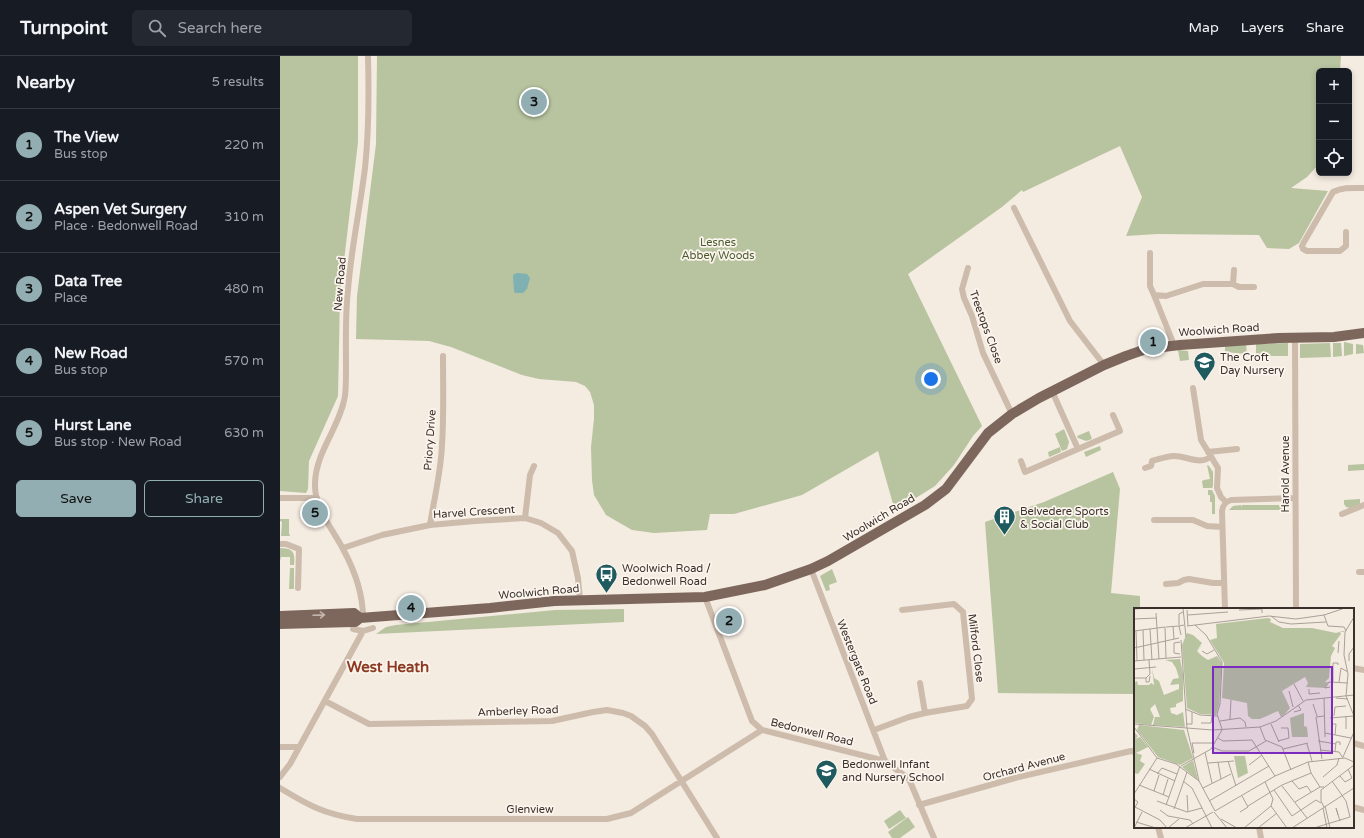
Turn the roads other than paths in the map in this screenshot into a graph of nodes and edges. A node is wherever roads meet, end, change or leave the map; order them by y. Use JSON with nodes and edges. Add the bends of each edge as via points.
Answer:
{"nodes":[{"id":1,"x":368,"y":56,"type":"edge"},
{"id":2,"x":1364,"y":188,"type":"edge"},
{"id":3,"x":1014,"y":208,"type":"dead end"},
{"id":4,"x":1346,"y":232,"type":"dead end"},
{"id":5,"x":1150,"y":252,"type":"dead end"},
{"id":6,"x":968,"y":268,"type":"dead end"},
{"id":7,"x":1234,"y":270,"type":"dead end"},
{"id":8,"x":1233,"y":284,"type":"junction"},
{"id":9,"x":1254,"y":288,"type":"dead end"},
{"id":10,"x":1154,"y":295,"type":"junction"},
{"id":11,"x":1364,"y":333,"type":"edge"},
{"id":12,"x":1295,"y":338,"type":"junction"},
{"id":13,"x":1174,"y":345,"type":"junction"},
{"id":14,"x":443,"y":356,"type":"dead end"},
{"id":15,"x":1104,"y":365,"type":"junction"},
{"id":16,"x":1193,"y":388,"type":"dead end"},
{"id":17,"x":1052,"y":391,"type":"junction"},
{"id":18,"x":1012,"y":414,"type":"junction"},
{"id":19,"x":1113,"y":415,"type":"dead end"},
{"id":20,"x":1078,"y":449,"type":"junction"},
{"id":21,"x":1237,"y":449,"type":"dead end"},
{"id":22,"x":1210,"y":454,"type":"junction"},
{"id":23,"x":1021,"y":461,"type":"dead end"},
{"id":24,"x":534,"y":466,"type":"dead end"},
{"id":25,"x":1145,"y":468,"type":"dead end"},
{"id":26,"x":280,"y":498,"type":"edge"},
{"id":27,"x":317,"y":498,"type":"junction"},
{"id":28,"x":1295,"y":498,"type":"junction"},
{"id":29,"x":1226,"y":502,"type":"junction"},
{"id":30,"x":1364,"y":505,"type":"edge"},
{"id":31,"x":1342,"y":514,"type":"dead end"},
{"id":32,"x":525,"y":518,"type":"junction"},
{"id":33,"x":1154,"y":520,"type":"dead end"},
{"id":34,"x":430,"y":525,"type":"junction"},
{"id":35,"x":1222,"y":527,"type":"junction"},
{"id":36,"x":280,"y":544,"type":"edge"},
{"id":37,"x":343,"y":548,"type":"junction"},
{"id":38,"x":811,"y":569,"type":"junction"},
{"id":39,"x":1224,"y":583,"type":"junction"},
{"id":40,"x":1166,"y":584,"type":"dead end"},
{"id":41,"x":298,"y":588,"type":"dead end"},
{"id":42,"x":705,"y":597,"type":"junction"},
{"id":43,"x":580,"y":600,"type":"junction"},
{"id":44,"x":1225,"y":608,"type":"edge"},
{"id":45,"x":1296,"y":608,"type":"edge"},
{"id":46,"x":902,"y":610,"type":"dead end"},
{"id":47,"x":280,"y":616,"type":"edge"},
{"id":48,"x":362,"y":618,"type":"junction"},
{"id":49,"x":280,"y":624,"type":"edge"},
{"id":50,"x":373,"y":628,"type":"dead end"},
{"id":51,"x":353,"y":629,"type":"dead end"},
{"id":52,"x":363,"y":631,"type":"junction"},
{"id":53,"x":1354,"y":668,"type":"edge"},
{"id":54,"x":1364,"y":670,"type":"edge"},
{"id":55,"x":920,"y":683,"type":"dead end"},
{"id":56,"x":325,"y":701,"type":"junction"},
{"id":57,"x":925,"y":713,"type":"junction"},
{"id":58,"x":762,"y":730,"type":"junction"},
{"id":59,"x":874,"y":730,"type":"junction"},
{"id":60,"x":1354,"y":743,"type":"edge"},
{"id":61,"x":1364,"y":746,"type":"edge"},
{"id":62,"x":280,"y":747,"type":"edge"},
{"id":63,"x":299,"y":748,"type":"junction"},
{"id":64,"x":1134,"y":752,"type":"edge"},
{"id":65,"x":885,"y":761,"type":"junction"},
{"id":66,"x":280,"y":777,"type":"edge"},
{"id":67,"x":681,"y":781,"type":"junction"},
{"id":68,"x":280,"y":788,"type":"edge"},
{"id":69,"x":919,"y":805,"type":"junction"},
{"id":70,"x":1354,"y":807,"type":"edge"},
{"id":71,"x":1364,"y":810,"type":"edge"},
{"id":72,"x":1158,"y":828,"type":"edge"},
{"id":73,"x":1259,"y":828,"type":"edge"},
{"id":74,"x":717,"y":838,"type":"edge"},
{"id":75,"x":934,"y":838,"type":"edge"},
{"id":76,"x":1161,"y":838,"type":"edge"},
{"id":77,"x":1261,"y":838,"type":"edge"}],
"edges":[{"from":1,"to":27,"type":"street","name":"New Road","via":[[365,168],[348,291],[346,393],[340,418],[319,462],[315,484]]},
{"from":2,"to":4,"type":"street","via":[[1338,189],[1333,192],[1304,242],[1303,249],[1340,251],[1346,246]]},
{"from":3,"to":15,"type":"street","via":[[1070,321]]},
{"from":5,"to":10,"type":"street","via":[[1150,286]]},
{"from":6,"to":18,"type":"street","name":"Treetops Close","via":[[962,290],[964,298],[972,316],[982,353]]},
{"from":7,"to":8,"type":"street"},
{"from":8,"to":9,"type":"street"},
{"from":8,"to":10,"type":"street","via":[[1203,284],[1166,296]]},
{"from":10,"to":13,"type":"street"},
{"from":11,"to":12,"type":"main road","name":"Woolwich Road"},
{"from":12,"to":13,"type":"main road","name":"Woolwich Road"},
{"from":12,"to":28,"type":"street","name":"Harold Avenue"},
{"from":13,"to":15,"type":"main road","name":"Woolwich Road","via":[[1146,349]]},
{"from":14,"to":34,"type":"street","name":"Priory Drive","via":[[442,447]]},
{"from":15,"to":17,"type":"main road","name":"Woolwich Road"},
{"from":16,"to":22,"type":"street","via":[[1201,440]]},
{"from":17,"to":18,"type":"main road","name":"Woolwich Road"},
{"from":17,"to":20,"type":"street"},
{"from":18,"to":38,"type":"main road","name":"Woolwich Road","via":[[988,433],[946,489],[856,546]]},
{"from":19,"to":20,"type":"street","via":[[1120,431]]},
{"from":20,"to":23,"type":"street","via":[[1027,474]]},
{"from":21,"to":22,"type":"street"},
{"from":22,"to":25,"type":"street","via":[[1208,460],[1201,461],[1171,456],[1152,461],[1151,466]]},
{"from":22,"to":29,"type":"street","via":[[1218,468],[1217,488]]},
{"from":24,"to":32,"type":"street","via":[[530,475]]},
{"from":26,"to":27,"type":"street"},
{"from":27,"to":37,"type":"street","name":"New Road"},
{"from":28,"to":29,"type":"street"},
{"from":28,"to":45,"type":"street","name":"Harold Avenue"},
{"from":29,"to":35,"type":"street","via":[[1222,511]]},
{"from":30,"to":31,"type":"street"},
{"from":32,"to":34,"type":"street","name":"Harvel Crescent"},
{"from":32,"to":43,"type":"street","name":"Harvel Crescent","via":[[558,533],[572,551]]},
{"from":33,"to":35,"type":"street","via":[[1193,520],[1207,526]]},
{"from":34,"to":37,"type":"street","name":"Harvel Crescent","via":[[382,535]]},
{"from":35,"to":39,"type":"street"},
{"from":36,"to":41,"type":"street","via":[[299,549]]},
{"from":37,"to":48,"type":"street","name":"New Road","via":[[362,600]]},
{"from":38,"to":42,"type":"main road","name":"Woolwich Road","via":[[765,585]]},
{"from":38,"to":59,"type":"street","name":"Westergate Road"},
{"from":39,"to":40,"type":"street","via":[[1189,579],[1178,584]]},
{"from":39,"to":44,"type":"street"},
{"from":42,"to":43,"type":"main road","name":"Woolwich Road"},
{"from":42,"to":58,"type":"street","name":"Bedonwell Road","via":[[752,721]]},
{"from":43,"to":48,"type":"main road","name":"Woolwich Road"},
{"from":46,"to":57,"type":"street","name":"Milford Close","via":[[954,604],[963,612],[972,699],[968,706]]},
{"from":47,"to":48,"type":"main road","name":"Woolwich Road","one_way":true,"via":[[354,614]]},
{"from":48,"to":49,"type":"main road","name":"Woolwich Road","via":[[355,622]]},
{"from":50,"to":52,"type":"street"},
{"from":51,"to":52,"type":"street"},
{"from":52,"to":56,"type":"street"},
{"from":53,"to":54,"type":"street"},
{"from":55,"to":57,"type":"street"},
{"from":56,"to":63,"type":"street"},
{"from":56,"to":67,"type":"street","name":"Amberley Road","via":[[369,724],[552,721],[601,710],[623,712],[645,726]]},
{"from":57,"to":59,"type":"street","name":"Milford Close"},
{"from":58,"to":65,"type":"street","name":"Bedonwell Road"},
{"from":58,"to":67,"type":"street","name":"Glenview"},
{"from":59,"to":65,"type":"street","name":"Westergate Road"},
{"from":60,"to":61,"type":"street"},
{"from":62,"to":63,"type":"street"},
{"from":63,"to":66,"type":"street"},
{"from":64,"to":69,"type":"street","name":"Orchard Avenue","via":[[1015,778]]},
{"from":65,"to":69,"type":"street","name":"Bedonwell Road","via":[[909,779]]},
{"from":67,"to":68,"type":"street","name":"Glenview","via":[[631,813],[607,820],[357,819],[336,816],[320,810]]},
{"from":67,"to":74,"type":"street","name":"Amberley Road"},
{"from":69,"to":75,"type":"street","name":"Bedonwell Road"},
{"from":70,"to":71,"type":"street"},
{"from":72,"to":76,"type":"street"},
{"from":73,"to":77,"type":"street"}]}
